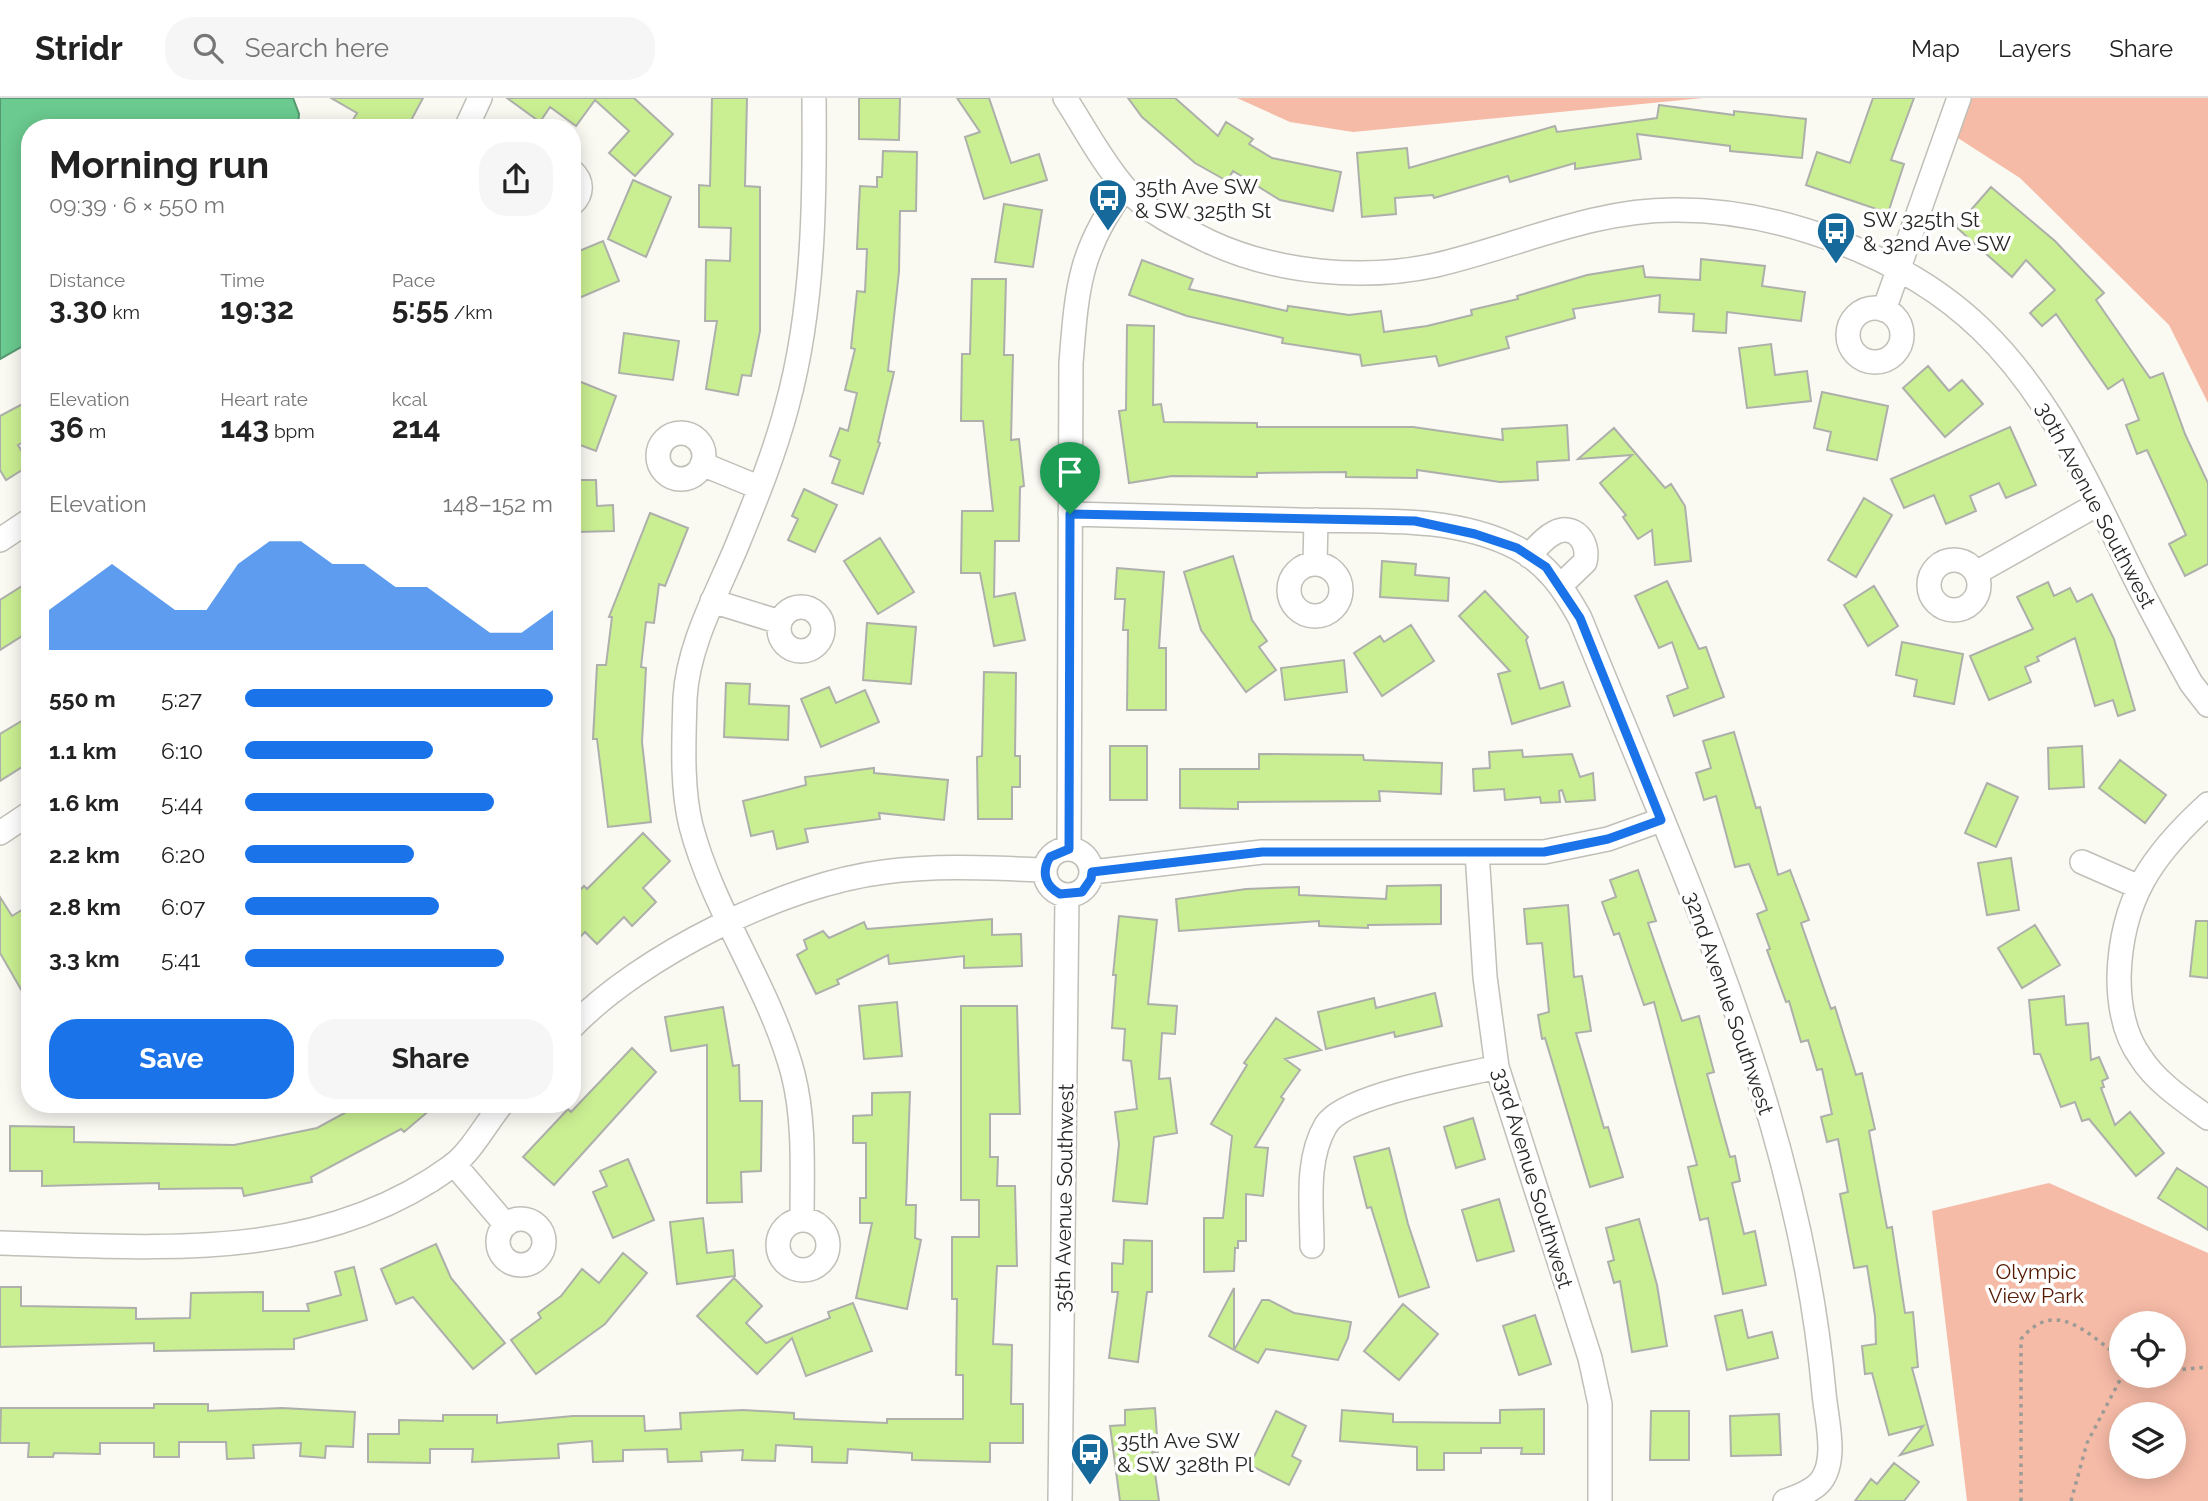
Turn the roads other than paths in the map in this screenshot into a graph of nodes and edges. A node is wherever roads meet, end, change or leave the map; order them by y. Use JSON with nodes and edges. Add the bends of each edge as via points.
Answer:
{"nodes":[{"id":1,"x":480,"y":98,"type":"edge"},
{"id":2,"x":814,"y":98,"type":"edge"},
{"id":3,"x":1065,"y":98,"type":"edge"},
{"id":4,"x":1959,"y":98,"type":"edge"},
{"id":5,"x":470,"y":119,"type":"edge"},
{"id":6,"x":1125,"y":188,"type":"junction"},
{"id":7,"x":1898,"y":271,"type":"junction"},
{"id":8,"x":1884,"y":310,"type":"dead end"},
{"id":9,"x":702,"y":464,"type":"dead end"},
{"id":10,"x":758,"y":488,"type":"junction"},
{"id":11,"x":2098,"y":504,"type":"junction"},
{"id":12,"x":1070,"y":514,"type":"junction"},
{"id":13,"x":1316,"y":520,"type":"junction"},
{"id":14,"x":21,"y":526,"type":"edge"},
{"id":15,"x":0,"y":540,"type":"edge"},
{"id":16,"x":1537,"y":562,"type":"junction"},
{"id":17,"x":1315,"y":563,"type":"dead end"},
{"id":18,"x":1976,"y":573,"type":"dead end"},
{"id":19,"x":1560,"y":586,"type":"junction"},
{"id":20,"x":712,"y":601,"type":"junction"},
{"id":21,"x":780,"y":622,"type":"dead end"},
{"id":22,"x":2208,"y":705,"type":"edge"},
{"id":23,"x":2208,"y":804,"type":"edge"},
{"id":24,"x":1661,"y":820,"type":"junction"},
{"id":25,"x":21,"y":824,"type":"edge"},
{"id":26,"x":0,"y":833,"type":"edge"},
{"id":27,"x":1069,"y":849,"type":"junction"},
{"id":28,"x":1477,"y":852,"type":"junction"},
{"id":29,"x":2082,"y":862,"type":"dead end"},
{"id":30,"x":1045,"y":870,"type":"junction"},
{"id":31,"x":1092,"y":872,"type":"junction"},
{"id":32,"x":2139,"y":887,"type":"junction"},
{"id":33,"x":1068,"y":896,"type":"junction"},
{"id":34,"x":730,"y":923,"type":"junction"},
{"id":35,"x":581,"y":1018,"type":"edge"},
{"id":36,"x":1497,"y":1067,"type":"junction"},
{"id":37,"x":495,"y":1113,"type":"edge"},
{"id":38,"x":2208,"y":1118,"type":"edge"},
{"id":39,"x":454,"y":1164,"type":"junction"},
{"id":40,"x":802,"y":1220,"type":"dead end"},
{"id":41,"x":506,"y":1225,"type":"dead end"},
{"id":42,"x":0,"y":1243,"type":"edge"},
{"id":43,"x":1312,"y":1246,"type":"dead end"},
{"id":44,"x":1060,"y":1501,"type":"edge"},
{"id":45,"x":1600,"y":1501,"type":"edge"},
{"id":46,"x":1785,"y":1501,"type":"edge"}],
"edges":[{"from":1,"to":5,"type":"street"},
{"from":2,"to":10,"type":"street","via":[[803,330],[787,407]]},
{"from":3,"to":6,"type":"street","name":"30th Avenue Southwest"},
{"from":4,"to":7,"type":"street"},
{"from":6,"to":7,"type":"street","name":"30th Avenue Southwest","via":[[1176,226],[1233,253],[1292,268],[1359,273],[1434,266],[1604,217],[1672,210],[1733,214],[1792,226],[1848,245]]},
{"from":6,"to":12,"type":"street","via":[[1101,220],[1077,286],[1071,363]]},
{"from":7,"to":8,"type":"street"},
{"from":7,"to":11,"type":"street","name":"30th Avenue Southwest","via":[[1956,307],[2012,362],[2040,399]]},
{"from":9,"to":10,"type":"street"},
{"from":10,"to":20,"type":"street"},
{"from":11,"to":18,"type":"street"},
{"from":11,"to":22,"type":"street","name":"30th Avenue Southwest","via":[[2191,683]]},
{"from":12,"to":13,"type":"street"},
{"from":12,"to":27,"type":"street"},
{"from":13,"to":16,"type":"street","via":[[1415,521],[1517,548]]},
{"from":13,"to":17,"type":"street"},
{"from":14,"to":15,"type":"street"},
{"from":16,"to":19,"type":"street","name":"32nd Avenue Southwest"},
{"from":16,"to":19,"type":"street","via":[[1556,531],[1581,537],[1586,544],[1585,562]]},
{"from":19,"to":24,"type":"street","name":"32nd Avenue Southwest","via":[[1580,618]]},
{"from":20,"to":21,"type":"street"},
{"from":20,"to":34,"type":"street","via":[[685,694],[685,775],[691,824]]},
{"from":23,"to":32,"type":"street","via":[[2162,850]]},
{"from":24,"to":28,"type":"street","via":[[1608,839],[1544,852]]},
{"from":24,"to":46,"type":"street","name":"32nd Avenue Southwest","via":[[1749,1048],[1788,1178],[1821,1359],[1829,1462],[1821,1482]]},
{"from":25,"to":26,"type":"street"},
{"from":27,"to":30,"type":"street","via":[[1050,857]]},
{"from":27,"to":31,"type":"street","via":[[1082,853]]},
{"from":28,"to":31,"type":"street","via":[[1262,852]]},
{"from":28,"to":36,"type":"street","name":"33rd Avenue Southwest"},
{"from":29,"to":32,"type":"street"},
{"from":30,"to":33,"type":"street","via":[[1048,885]]},
{"from":30,"to":34,"type":"street","via":[[969,867],[883,872],[771,904]]},
{"from":31,"to":33,"type":"street","via":[[1082,892]]},
{"from":32,"to":38,"type":"street","via":[[2124,925],[2120,951],[2120,1003],[2127,1032],[2153,1073]]},
{"from":33,"to":44,"type":"street","name":"35th Avenue Southwest"},
{"from":34,"to":35,"type":"street","via":[[681,946]]},
{"from":34,"to":40,"type":"street","via":[[766,996],[793,1075],[802,1144]]},
{"from":36,"to":43,"type":"street","via":[[1359,1102],[1335,1114],[1323,1130],[1314,1163]]},
{"from":36,"to":45,"type":"street","name":"33rd Avenue Southwest","via":[[1601,1404]]},
{"from":37,"to":39,"type":"street"},
{"from":39,"to":41,"type":"street"},
{"from":39,"to":42,"type":"street","via":[[407,1194],[348,1222],[284,1238],[168,1247]]}]}
